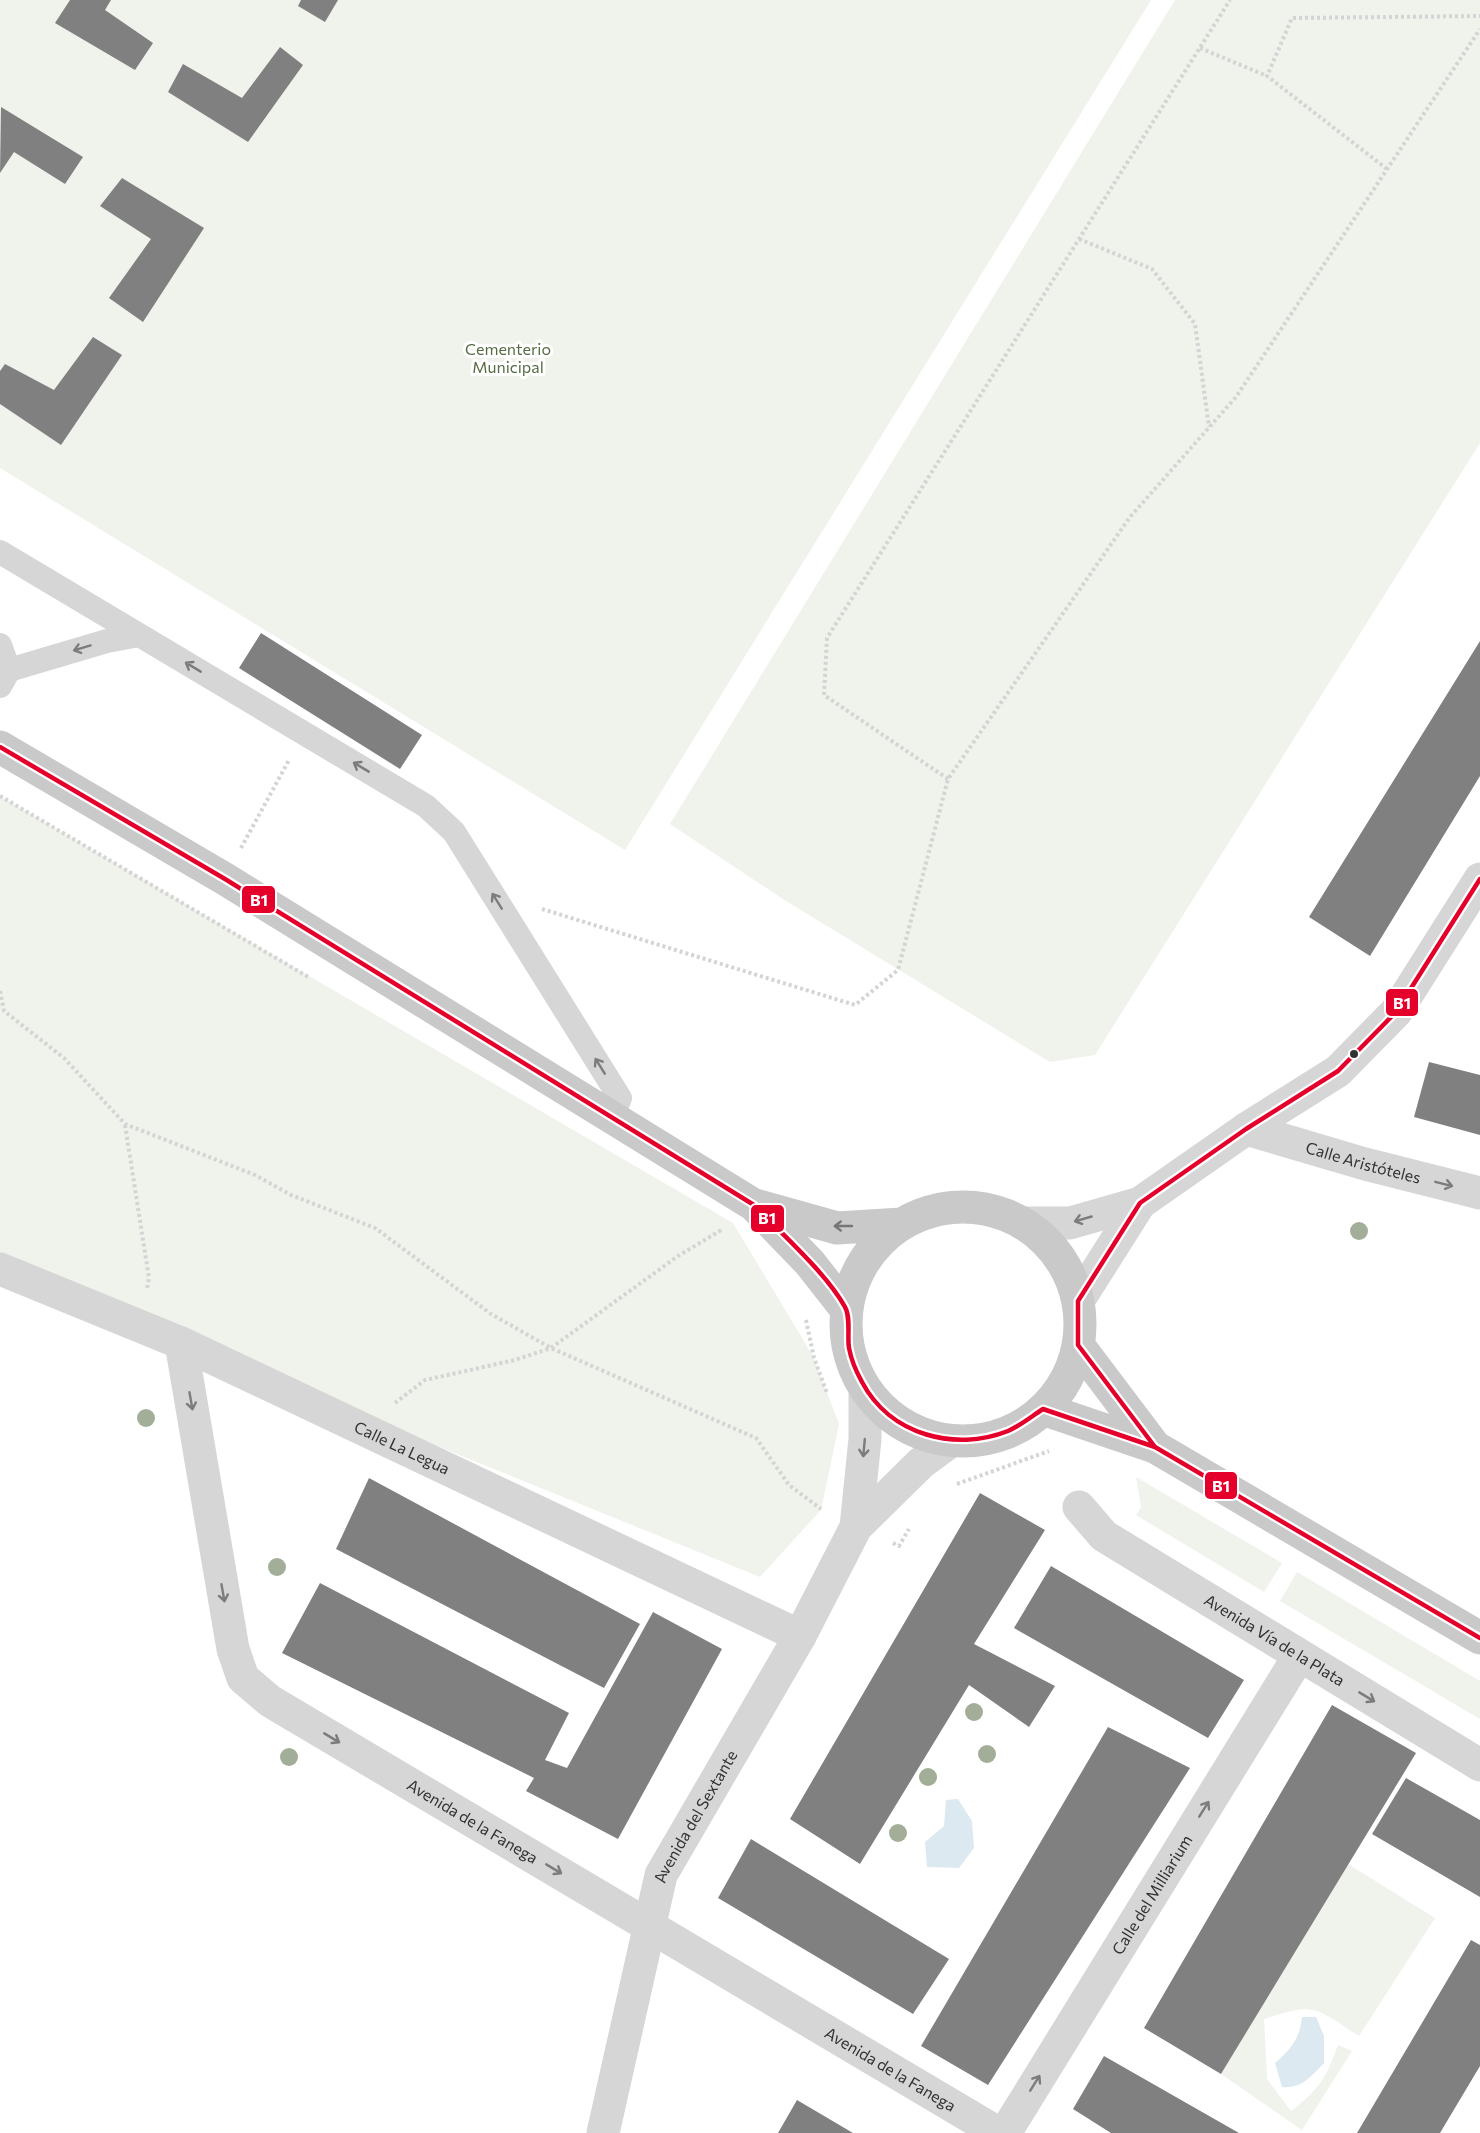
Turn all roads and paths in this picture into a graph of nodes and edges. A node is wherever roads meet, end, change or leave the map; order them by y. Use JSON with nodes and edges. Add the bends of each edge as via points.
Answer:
{"nodes":[{"id":1,"x":1230,"y":0,"type":"edge"},
{"id":2,"x":1480,"y":16,"type":"edge"},
{"id":3,"x":1480,"y":29,"type":"edge"},
{"id":4,"x":1200,"y":48,"type":"junction"},
{"id":5,"x":1267,"y":76,"type":"junction"},
{"id":6,"x":1387,"y":169,"type":"junction"},
{"id":7,"x":1079,"y":239,"type":"junction"},
{"id":8,"x":1209,"y":427,"type":"junction"},
{"id":9,"x":0,"y":552,"type":"edge"},
{"id":10,"x":139,"y":635,"type":"junction"},
{"id":11,"x":0,"y":645,"type":"edge"},
{"id":12,"x":4,"y":678,"type":"edge"},
{"id":13,"x":304,"y":733,"type":"junction"},
{"id":14,"x":0,"y":747,"type":"edge"},
{"id":15,"x":948,"y":779,"type":"junction"},
{"id":16,"x":0,"y":796,"type":"edge"},
{"id":17,"x":225,"y":879,"type":"junction"},
{"id":18,"x":1480,"y":879,"type":"edge"},
{"id":19,"x":492,"y":894,"type":"junction"},
{"id":20,"x":318,"y":982,"type":"dead end"},
{"id":21,"x":0,"y":991,"type":"edge"},
{"id":22,"x":612,"y":1117,"type":"junction"},
{"id":23,"x":125,"y":1124,"type":"junction"},
{"id":24,"x":1246,"y":1129,"type":"junction"},
{"id":25,"x":1480,"y":1193,"type":"edge"},
{"id":26,"x":1140,"y":1203,"type":"junction"},
{"id":27,"x":754,"y":1205,"type":"junction"},
{"id":28,"x":1022,"y":1223,"type":"junction"},
{"id":29,"x":902,"y":1224,"type":"junction"},
{"id":30,"x":0,"y":1269,"type":"edge"},
{"id":31,"x":1078,"y":1301,"type":"junction"},
{"id":32,"x":846,"y":1309,"type":"junction"},
{"id":33,"x":805,"y":1314,"type":"dead end"},
{"id":34,"x":141,"y":1326,"type":"junction"},
{"id":35,"x":181,"y":1343,"type":"junction"},
{"id":36,"x":1078,"y":1345,"type":"junction"},
{"id":37,"x":551,"y":1348,"type":"junction"},
{"id":38,"x":865,"y":1390,"type":"junction"},
{"id":39,"x":831,"y":1402,"type":"dead end"},
{"id":40,"x":1043,"y":1409,"type":"junction"},
{"id":41,"x":378,"y":1437,"type":"junction"},
{"id":42,"x":951,"y":1442,"type":"junction"},
{"id":43,"x":1155,"y":1447,"type":"junction"},
{"id":44,"x":1052,"y":1450,"type":"dead end"},
{"id":45,"x":951,"y":1486,"type":"dead end"},
{"id":46,"x":824,"y":1499,"type":"dead end"},
{"id":47,"x":1079,"y":1507,"type":"dead end"},
{"id":48,"x":821,"y":1510,"type":"junction"},
{"id":49,"x":914,"y":1521,"type":"dead end"},
{"id":50,"x":856,"y":1527,"type":"junction"},
{"id":51,"x":800,"y":1635,"type":"junction"},
{"id":52,"x":1480,"y":1638,"type":"edge"},
{"id":53,"x":1299,"y":1656,"type":"junction"},
{"id":54,"x":1480,"y":1765,"type":"edge"},
{"id":55,"x":648,"y":1926,"type":"junction"},
{"id":56,"x":603,"y":2133,"type":"edge"},
{"id":57,"x":999,"y":2133,"type":"edge"},
{"id":58,"x":1005,"y":2133,"type":"edge"}],
"edges":[{"from":1,"to":4,"type":"path"},
{"from":2,"to":5,"type":"path","via":[[1292,18]]},
{"from":3,"to":6,"type":"path"},
{"from":4,"to":5,"type":"path"},
{"from":4,"to":7,"type":"path"},
{"from":5,"to":6,"type":"path"},
{"from":6,"to":8,"type":"path","via":[[1236,397]]},
{"from":7,"to":8,"type":"path","via":[[1152,269],[1195,324]]},
{"from":7,"to":15,"type":"path","via":[[827,638],[824,695]]},
{"from":8,"to":15,"type":"path","via":[[1130,517]]},
{"from":9,"to":10,"type":"lane"},
{"from":10,"to":12,"type":"lane","one_way":true,"via":[[107,641]]},
{"from":13,"to":10,"type":"lane","one_way":true},
{"from":11,"to":12,"type":"lane"},
{"from":13,"to":17,"type":"path"},
{"from":19,"to":13,"type":"lane","one_way":true,"via":[[454,832],[426,806]]},
{"from":14,"to":17,"type":"main road"},
{"from":15,"to":19,"type":"path","via":[[898,970],[855,1005]]},
{"from":16,"to":20,"type":"path"},
{"from":17,"to":22,"type":"main road"},
{"from":18,"to":24,"type":"street","via":[[1396,1012],[1338,1071]]},
{"from":22,"to":19,"type":"lane","one_way":true,"via":[[620,1098]]},
{"from":21,"to":23,"type":"path","via":[[4,1011],[64,1058]]},
{"from":22,"to":27,"type":"main road"},
{"from":23,"to":34,"type":"path","via":[[148,1278]]},
{"from":23,"to":37,"type":"path","via":[[375,1228],[491,1314]]},
{"from":24,"to":25,"type":"street","name":"Calle Aristóteles","one_way":true},
{"from":24,"to":26,"type":"street"},
{"from":26,"to":28,"type":"street","one_way":true,"via":[[1070,1223]]},
{"from":26,"to":31,"type":"street"},
{"from":29,"to":27,"type":"main road","one_way":true,"via":[[837,1228]]},
{"from":27,"to":32,"type":"main road","via":[[810,1263]]},
{"from":27,"to":37,"type":"path"},
{"from":28,"to":29,"type":"main road","via":[[987,1209],[964,1206],[941,1208]]},
{"from":28,"to":31,"type":"main road","via":[[1054,1250],[1069,1274]]},
{"from":29,"to":32,"type":"main road","via":[[871,1251],[858,1270]]},
{"from":30,"to":34,"type":"street","name":"Calle La Legua"},
{"from":31,"to":36,"type":"main road"},
{"from":32,"to":38,"type":"main road","via":[[845,1335],[852,1364]]},
{"from":33,"to":39,"type":"path","via":[[814,1358]]},
{"from":34,"to":35,"type":"street","name":"Calle La Legua"},
{"from":35,"to":41,"type":"street","name":"Calle La Legua"},
{"from":35,"to":55,"type":"street","name":"Avenida de la Fanega","one_way":true,"via":[[233,1649],[243,1678],[270,1701]]},
{"from":36,"to":40,"type":"main road","via":[[1060,1390]]},
{"from":36,"to":43,"type":"main road"},
{"from":37,"to":41,"type":"path","via":[[425,1380],[384,1410]]},
{"from":37,"to":48,"type":"path","via":[[756,1438],[789,1485]]},
{"from":38,"to":42,"type":"main road","via":[[901,1425]]},
{"from":38,"to":50,"type":"street","one_way":true,"via":[[865,1439]]},
{"from":40,"to":42,"type":"main road","via":[[1006,1433],[979,1441]]},
{"from":40,"to":43,"type":"main road"},
{"from":41,"to":51,"type":"street","name":"Calle La Legua"},
{"from":42,"to":50,"type":"street","via":[[921,1464]]},
{"from":43,"to":52,"type":"main road"},
{"from":44,"to":45,"type":"path"},
{"from":46,"to":48,"type":"path"},
{"from":47,"to":53,"type":"street","name":"Avenida Vía de la Plata","via":[[1104,1536]]},
{"from":48,"to":50,"type":"path"},
{"from":49,"to":50,"type":"path","via":[[899,1546]]},
{"from":50,"to":51,"type":"street","name":"Avenida del Sextante"},
{"from":51,"to":55,"type":"street","name":"Avenida del Sextante","via":[[661,1875]]},
{"from":53,"to":54,"type":"street","name":"Avenida Vía de la Plata","one_way":true},
{"from":58,"to":53,"type":"street","name":"Calle del Milliarium","one_way":true},
{"from":55,"to":56,"type":"street","name":"Avenida del Sextante"},
{"from":55,"to":57,"type":"street","name":"Avenida de la Fanega"}]}
